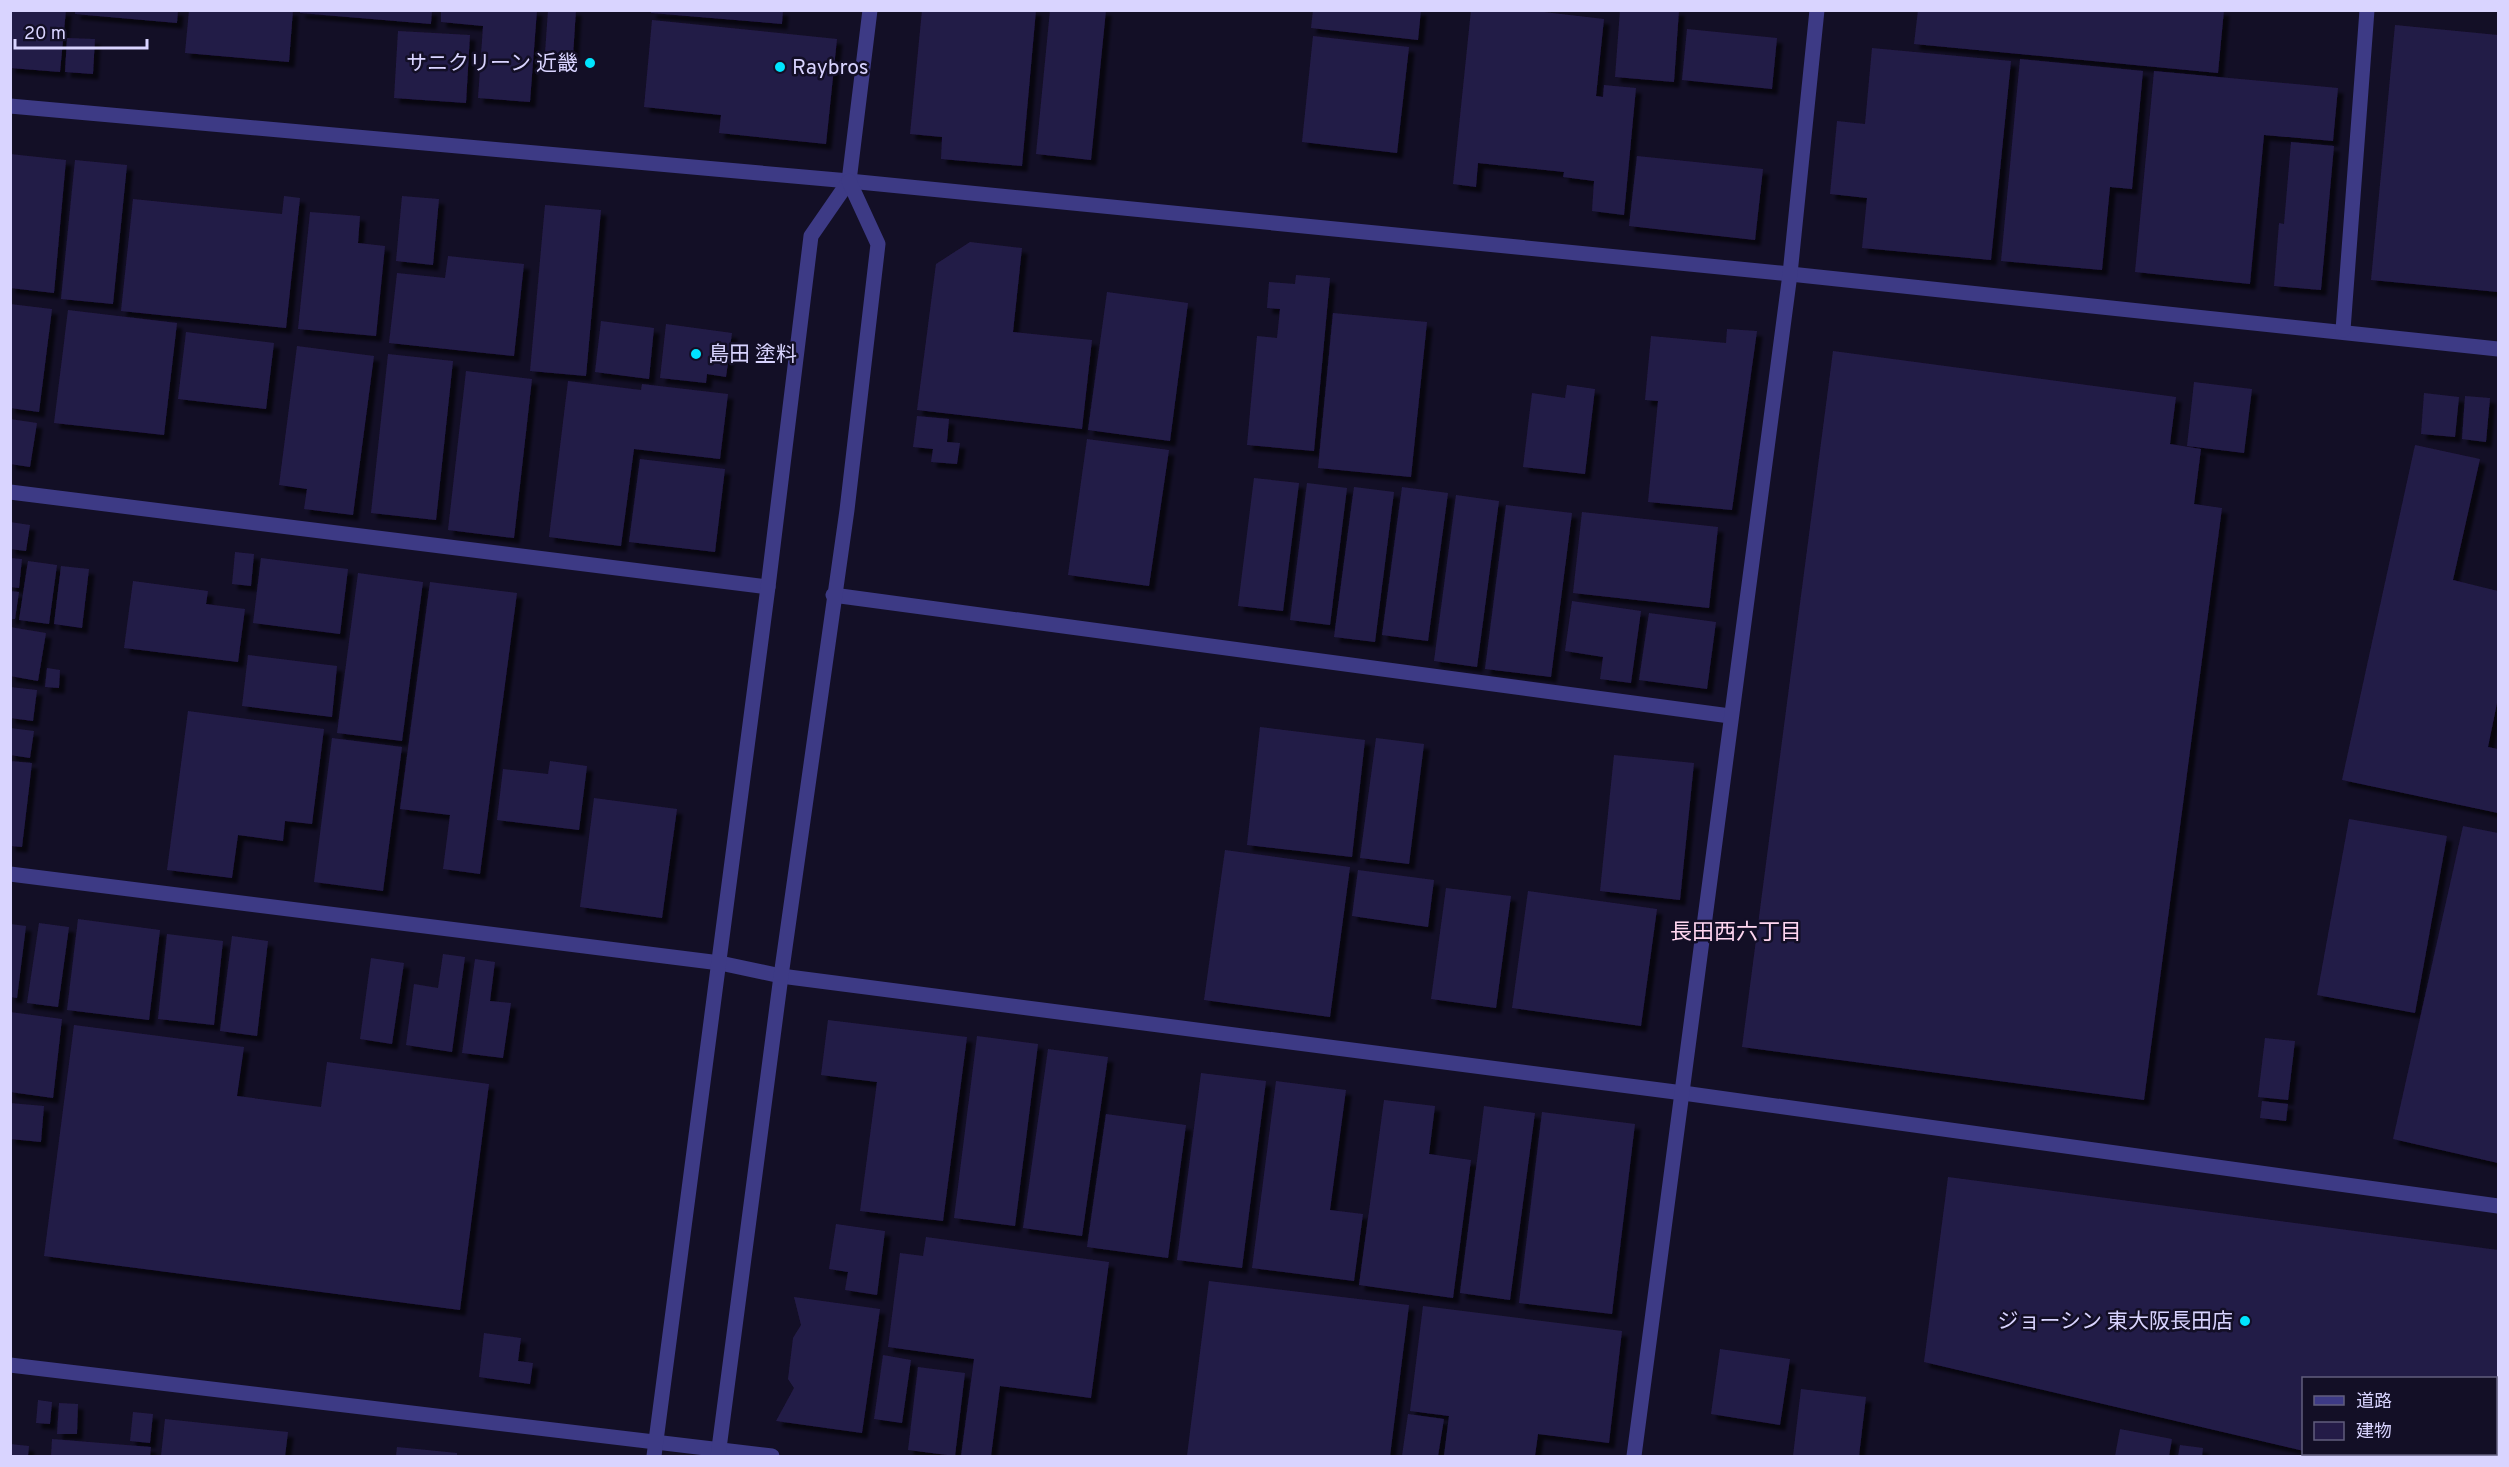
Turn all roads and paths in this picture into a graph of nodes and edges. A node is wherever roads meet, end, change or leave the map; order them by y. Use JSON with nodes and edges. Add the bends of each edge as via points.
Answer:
{"nodes":[{"id":1,"x":870,"y":10,"type":"edge"},
{"id":2,"x":1817,"y":10,"type":"edge"},
{"id":3,"x":2367,"y":10,"type":"edge"},
{"id":4,"x":10,"y":106,"type":"edge"},
{"id":5,"x":849,"y":181,"type":"junction"},
{"id":6,"x":1790,"y":274,"type":"junction"},
{"id":7,"x":2343,"y":330,"type":"junction"},
{"id":8,"x":2499,"y":349,"type":"edge"},
{"id":9,"x":10,"y":492,"type":"edge"},
{"id":10,"x":768,"y":587,"type":"junction"},
{"id":11,"x":833,"y":595,"type":"junction"},
{"id":12,"x":1730,"y":716,"type":"junction"},
{"id":13,"x":10,"y":874,"type":"edge"},
{"id":14,"x":720,"y":963,"type":"junction"},
{"id":15,"x":781,"y":976,"type":"junction"},
{"id":16,"x":1683,"y":1093,"type":"junction"},
{"id":17,"x":2499,"y":1206,"type":"edge"},
{"id":18,"x":10,"y":1365,"type":"edge"},
{"id":19,"x":656,"y":1441,"type":"junction"},
{"id":20,"x":719,"y":1453,"type":"edge"},
{"id":21,"x":654,"y":1456,"type":"edge"},
{"id":22,"x":772,"y":1456,"type":"edge"},
{"id":23,"x":1634,"y":1456,"type":"edge"}],
"edges":[{"from":1,"to":5,"type":"street"},
{"from":2,"to":6,"type":"street"},
{"from":3,"to":7,"type":"street"},
{"from":4,"to":5,"type":"street"},
{"from":5,"to":6,"type":"street"},
{"from":5,"to":10,"type":"street","via":[[811,236]]},
{"from":5,"to":11,"type":"street","via":[[878,244],[847,510]]},
{"from":6,"to":7,"type":"street"},
{"from":6,"to":12,"type":"street"},
{"from":7,"to":8,"type":"street"},
{"from":9,"to":10,"type":"street"},
{"from":10,"to":14,"type":"street"},
{"from":11,"to":12,"type":"street"},
{"from":11,"to":15,"type":"street"},
{"from":12,"to":16,"type":"street"},
{"from":13,"to":14,"type":"street"},
{"from":14,"to":15,"type":"street"},
{"from":14,"to":19,"type":"street"},
{"from":15,"to":16,"type":"street"},
{"from":15,"to":20,"type":"street"},
{"from":16,"to":17,"type":"street"},
{"from":16,"to":23,"type":"street"},
{"from":18,"to":19,"type":"street"},
{"from":19,"to":20,"type":"street"},
{"from":19,"to":21,"type":"street"},
{"from":20,"to":22,"type":"street"}]}
